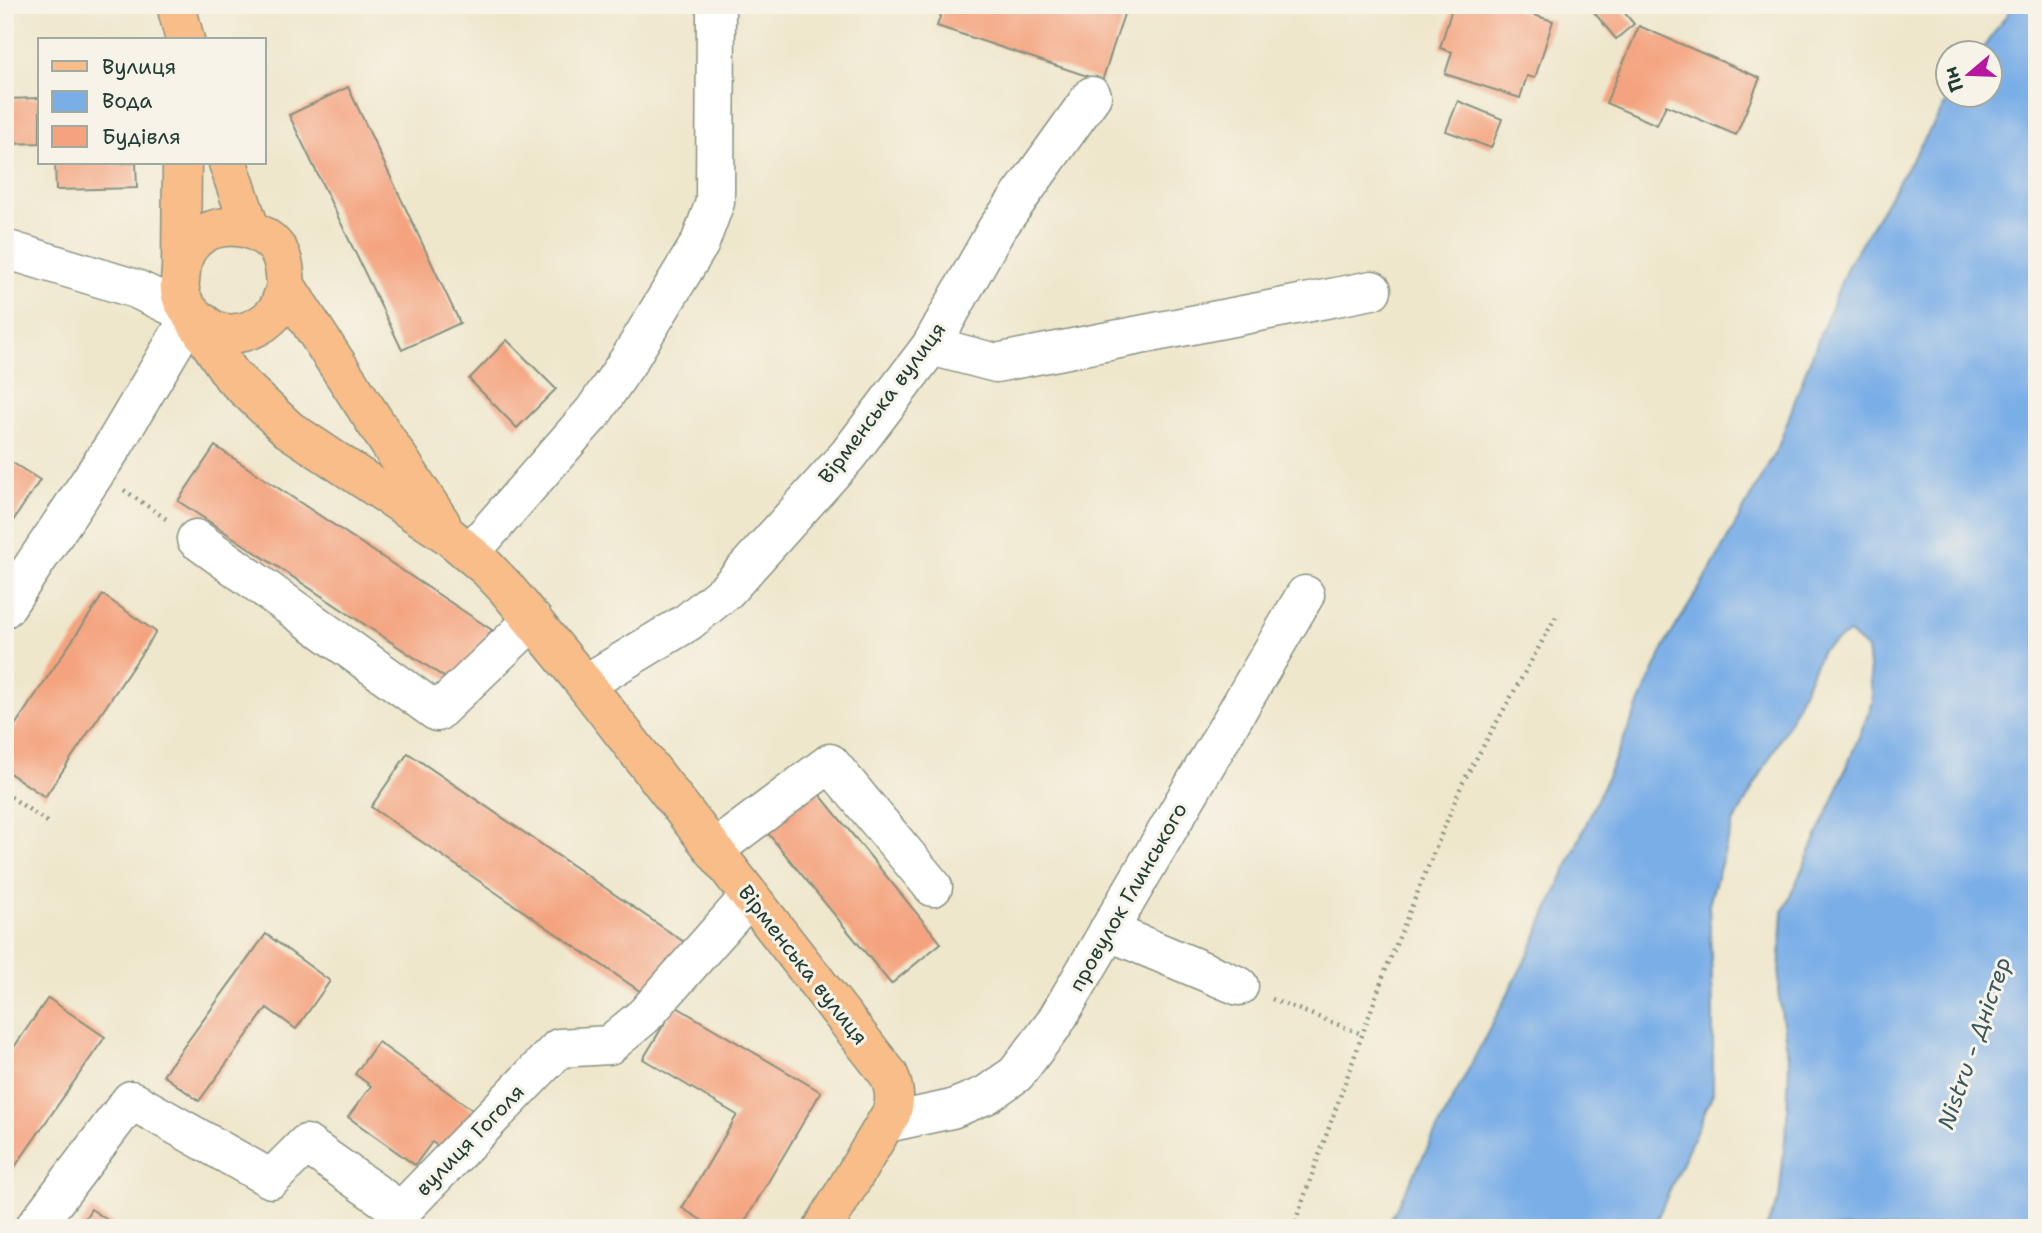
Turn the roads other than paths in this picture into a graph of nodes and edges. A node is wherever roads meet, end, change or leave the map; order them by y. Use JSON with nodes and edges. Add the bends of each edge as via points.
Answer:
{"nodes":[{"id":1,"x":716,"y":5,"type":"edge"},
{"id":2,"x":1092,"y":96,"type":"dead end"},
{"id":3,"x":181,"y":164,"type":"edge"},
{"id":4,"x":228,"y":164,"type":"edge"},
{"id":5,"x":250,"y":228,"type":"junction"},
{"id":6,"x":5,"y":249,"type":"edge"},
{"id":7,"x":181,"y":263,"type":"junction"},
{"id":8,"x":286,"y":286,"type":"junction"},
{"id":9,"x":1372,"y":290,"type":"dead end"},
{"id":10,"x":191,"y":315,"type":"junction"},
{"id":11,"x":931,"y":346,"type":"junction"},
{"id":12,"x":196,"y":539,"type":"road end"},
{"id":13,"x":460,"y":544,"type":"junction"},
{"id":14,"x":1305,"y":595,"type":"dead end"},
{"id":15,"x":5,"y":608,"type":"edge"},
{"id":16,"x":533,"y":621,"type":"junction"},
{"id":17,"x":585,"y":684,"type":"junction"},
{"id":18,"x":714,"y":850,"type":"junction"},
{"id":19,"x":933,"y":887,"type":"dead end"},
{"id":20,"x":750,"y":895,"type":"junction"},
{"id":21,"x":1108,"y":931,"type":"junction"},
{"id":22,"x":1239,"y":986,"type":"road end"},
{"id":23,"x":887,"y":1123,"type":"junction"},
{"id":24,"x":34,"y":1228,"type":"edge"},
{"id":25,"x":823,"y":1228,"type":"edge"}],
"edges":[{"from":1,"to":13,"type":"street","via":[[715,202],[700,243],[594,411]]},
{"from":2,"to":11,"type":"street","name":"Вірменська вулиця","via":[[996,230]]},
{"from":3,"to":7,"type":"main road"},
{"from":4,"to":5,"type":"main road"},
{"from":5,"to":7,"type":"main road","via":[[226,226],[201,236]]},
{"from":5,"to":8,"type":"main road","via":[[278,251]]},
{"from":6,"to":10,"type":"street","via":[[136,289]]},
{"from":7,"to":10,"type":"main road","via":[[179,288]]},
{"from":8,"to":10,"type":"main road","via":[[277,310],[245,332],[214,330]]},
{"from":8,"to":13,"type":"main road","name":"Вірменська вулиця"},
{"from":9,"to":11,"type":"street","via":[[996,363]]},
{"from":10,"to":13,"type":"main road","name":"Вірменська вулиця","via":[[232,376],[288,429]]},
{"from":10,"to":15,"type":"street","via":[[97,471]]},
{"from":11,"to":17,"type":"street","name":"Вірменська вулиця","via":[[848,454],[727,590],[688,622]]},
{"from":12,"to":16,"type":"street","via":[[437,712]]},
{"from":13,"to":16,"type":"main road","name":"Вірменська вулиця"},
{"from":14,"to":21,"type":"street","name":"провулок Глинського"},
{"from":16,"to":17,"type":"main road","name":"Вірменська вулиця"},
{"from":17,"to":18,"type":"main road","name":"Вірменська вулиця"},
{"from":18,"to":19,"type":"street","via":[[830,763]]},
{"from":18,"to":20,"type":"main road","name":"Вірменська вулиця"},
{"from":20,"to":23,"type":"main road","name":"Вірменська вулиця","via":[[889,1075],[895,1100]]},
{"from":20,"to":24,"type":"street","name":"вулиця Гоголя","via":[[644,1016],[609,1045],[559,1048],[401,1211],[306,1144],[271,1179],[131,1100]]},
{"from":21,"to":22,"type":"street"},
{"from":21,"to":23,"type":"street","name":"провулок Глинського","via":[[1054,1024],[1016,1074],[986,1095],[952,1109]]},
{"from":23,"to":25,"type":"main road","name":"Вірменська вулиця"}]}
